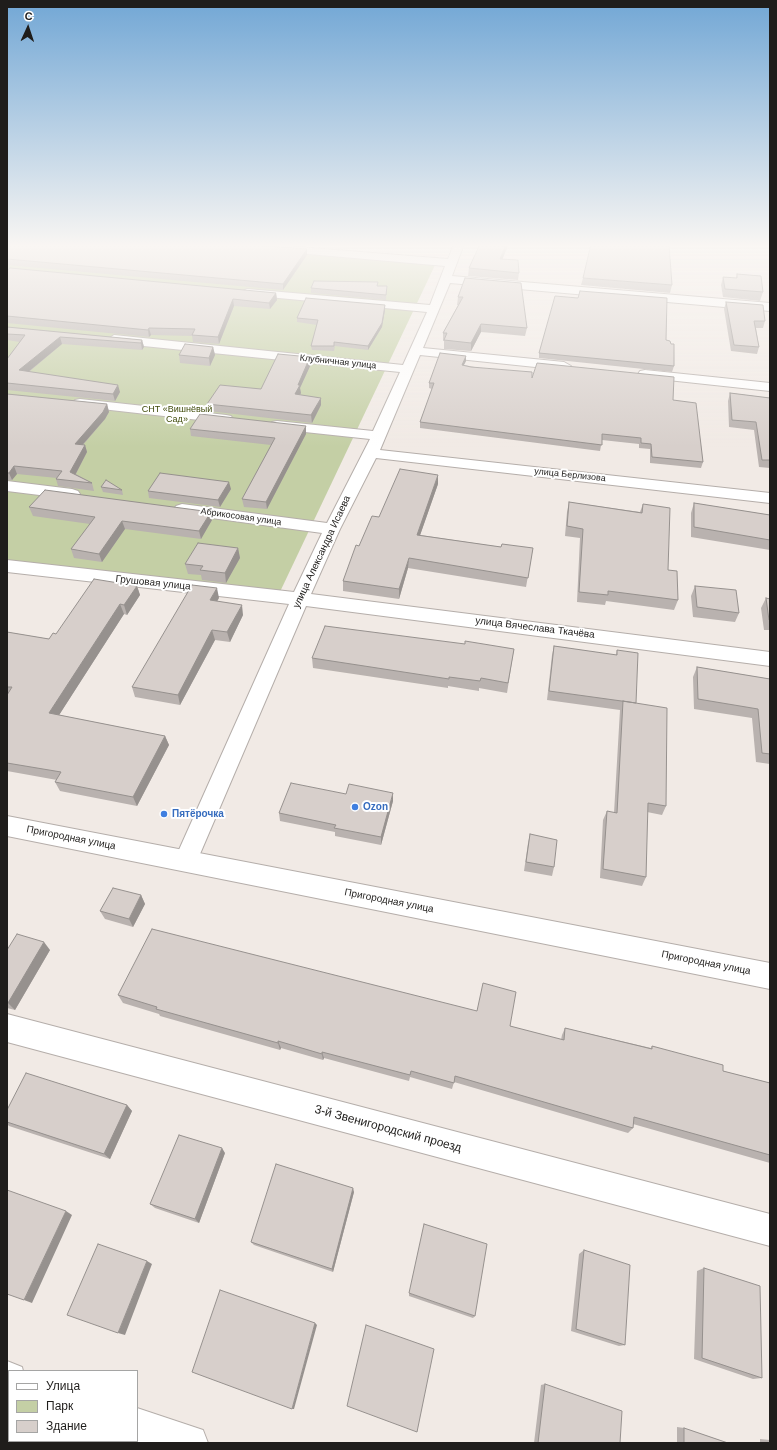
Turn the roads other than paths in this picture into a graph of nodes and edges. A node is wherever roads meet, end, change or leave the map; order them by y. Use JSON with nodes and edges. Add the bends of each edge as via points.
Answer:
{"nodes":[{"id":1,"x":433,"y":312,"type":"edge"},
{"id":2,"x":101,"y":337,"type":"edge"},
{"id":3,"x":415,"y":351,"type":"junction"},
{"id":4,"x":581,"y":368,"type":"edge"},
{"id":5,"x":406,"y":369,"type":"junction"},
{"id":6,"x":636,"y":373,"type":"edge"},
{"id":7,"x":770,"y":387,"type":"edge"},
{"id":8,"x":70,"y":402,"type":"edge"},
{"id":9,"x":236,"y":420,"type":"edge"},
{"id":10,"x":267,"y":424,"type":"edge"},
{"id":11,"x":374,"y":444,"type":"junction"},
{"id":12,"x":7,"y":486,"type":"edge"},
{"id":13,"x":86,"y":496,"type":"edge"},
{"id":14,"x":770,"y":498,"type":"edge"},
{"id":15,"x":165,"y":507,"type":"edge"},
{"id":16,"x":332,"y":529,"type":"junction"},
{"id":17,"x":7,"y":566,"type":"edge"},
{"id":18,"x":300,"y":599,"type":"junction"},
{"id":19,"x":770,"y":659,"type":"edge"},
{"id":20,"x":7,"y":826,"type":"edge"},
{"id":21,"x":186,"y":861,"type":"junction"},
{"id":22,"x":770,"y":976,"type":"edge"},
{"id":23,"x":7,"y":1028,"type":"edge"},
{"id":24,"x":770,"y":1230,"type":"edge"},
{"id":25,"x":144,"y":1433,"type":"edge"},
{"id":26,"x":190,"y":1443,"type":"edge"}],
"edges":[{"from":1,"to":3,"type":"street","name":"улица Александра Исаева"},
{"from":2,"to":5,"type":"street","name":"Клубничная улица"},
{"from":3,"to":4,"type":"street"},
{"from":3,"to":5,"type":"street","name":"улица Александра Исаева"},
{"from":5,"to":11,"type":"street","name":"улица Александра Исаева"},
{"from":6,"to":7,"type":"street"},
{"from":8,"to":9,"type":"street"},
{"from":10,"to":11,"type":"street","name":"улица Берлизова"},
{"from":11,"to":14,"type":"street","name":"улица Берлизова"},
{"from":11,"to":16,"type":"street","name":"улица Александра Исаева"},
{"from":12,"to":13,"type":"street"},
{"from":15,"to":16,"type":"street","name":"Абрикосовая улица"},
{"from":16,"to":18,"type":"street","name":"улица Александра Исаева"},
{"from":17,"to":18,"type":"street","name":"Грушовая улица"},
{"from":18,"to":19,"type":"street","name":"улица Вячеслава Ткачёва"},
{"from":18,"to":21,"type":"street","name":"улица Александра Исаева"},
{"from":20,"to":21,"type":"street","name":"Пригородная улица"},
{"from":21,"to":22,"type":"street","name":"Пригородная улица"},
{"from":23,"to":24,"type":"street","name":"3-й Звенигородский проезд"},
{"from":25,"to":26,"type":"street"}]}
